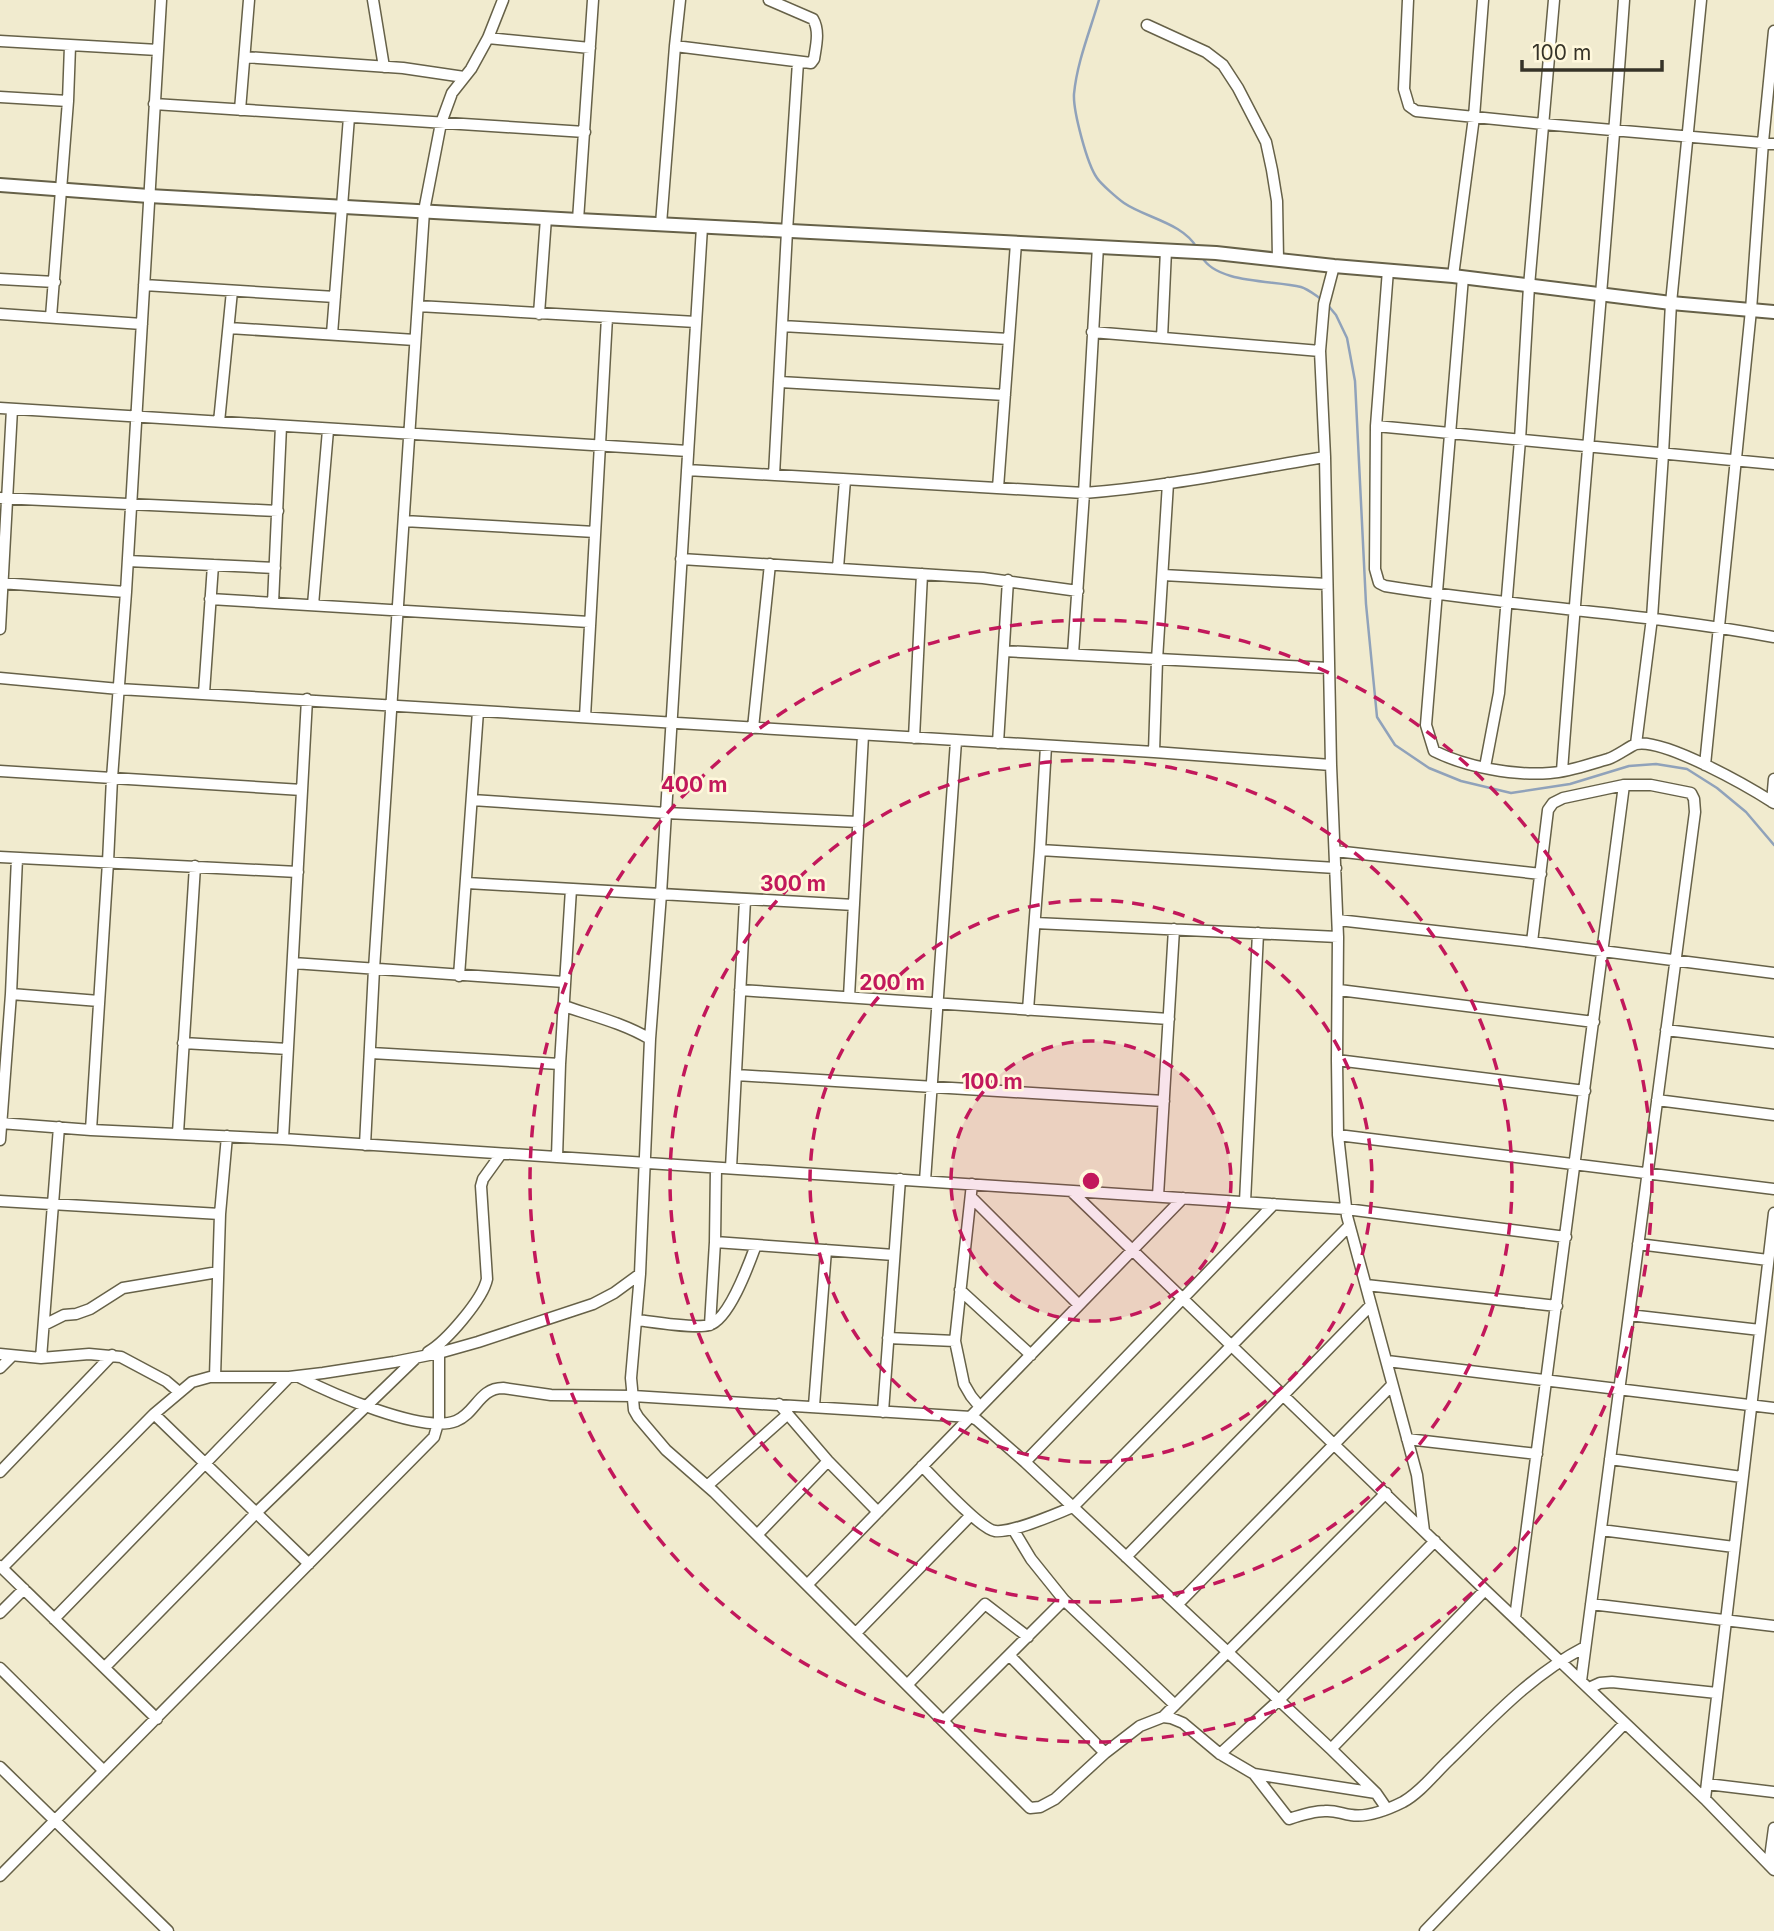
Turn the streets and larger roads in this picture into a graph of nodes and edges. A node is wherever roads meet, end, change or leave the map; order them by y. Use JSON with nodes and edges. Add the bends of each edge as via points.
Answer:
{"nodes":[{"id":1,"x":161,"y":0,"type":"edge"},
{"id":2,"x":249,"y":0,"type":"edge"},
{"id":3,"x":373,"y":0,"type":"edge"},
{"id":4,"x":503,"y":0,"type":"edge"},
{"id":5,"x":593,"y":0,"type":"edge"},
{"id":6,"x":680,"y":0,"type":"edge"},
{"id":7,"x":769,"y":0,"type":"edge"},
{"id":8,"x":1408,"y":0,"type":"edge"},
{"id":9,"x":1483,"y":0,"type":"edge"},
{"id":10,"x":1554,"y":0,"type":"edge"},
{"id":11,"x":1624,"y":0,"type":"edge"},
{"id":12,"x":1701,"y":0,"type":"edge"},
{"id":13,"x":1147,"y":25,"type":"dead end"},
{"id":14,"x":1774,"y":32,"type":"edge"},
{"id":15,"x":488,"y":38,"type":"junction"},
{"id":16,"x":0,"y":41,"type":"edge"},
{"id":17,"x":70,"y":46,"type":"junction"},
{"id":18,"x":675,"y":46,"type":"junction"},
{"id":19,"x":590,"y":48,"type":"junction"},
{"id":20,"x":158,"y":50,"type":"junction"},
{"id":21,"x":246,"y":57,"type":"junction"},
{"id":22,"x":798,"y":62,"type":"junction"},
{"id":23,"x":384,"y":67,"type":"junction"},
{"id":24,"x":464,"y":77,"type":"junction"},
{"id":25,"x":0,"y":97,"type":"edge"},
{"id":26,"x":68,"y":101,"type":"junction"},
{"id":27,"x":154,"y":104,"type":"junction"},
{"id":28,"x":240,"y":110,"type":"junction"},
{"id":29,"x":349,"y":117,"type":"junction"},
{"id":30,"x":1474,"y":117,"type":"junction"},
{"id":31,"x":441,"y":123,"type":"junction"},
{"id":32,"x":1543,"y":124,"type":"junction"},
{"id":33,"x":1615,"y":131,"type":"junction"},
{"id":34,"x":585,"y":132,"type":"junction"},
{"id":35,"x":1687,"y":137,"type":"junction"},
{"id":36,"x":1769,"y":143,"type":"edge"},
{"id":37,"x":0,"y":185,"type":"edge"},
{"id":38,"x":61,"y":188,"type":"junction"},
{"id":39,"x":149,"y":196,"type":"junction"},
{"id":40,"x":342,"y":206,"type":"junction"},
{"id":41,"x":424,"y":211,"type":"junction"},
{"id":42,"x":545,"y":218,"type":"junction"},
{"id":43,"x":578,"y":220,"type":"junction"},
{"id":44,"x":661,"y":224,"type":"junction"},
{"id":45,"x":702,"y":227,"type":"junction"},
{"id":46,"x":787,"y":231,"type":"junction"},
{"id":47,"x":1016,"y":243,"type":"junction"},
{"id":48,"x":1098,"y":246,"type":"junction"},
{"id":49,"x":1170,"y":250,"type":"junction"},
{"id":50,"x":1278,"y":259,"type":"junction"},
{"id":51,"x":1334,"y":266,"type":"junction"},
{"id":52,"x":1388,"y":270,"type":"junction"},
{"id":53,"x":1458,"y":277,"type":"junction"},
{"id":54,"x":0,"y":279,"type":"edge"},
{"id":55,"x":55,"y":282,"type":"junction"},
{"id":56,"x":144,"y":285,"type":"junction"},
{"id":57,"x":1529,"y":286,"type":"junction"},
{"id":58,"x":232,"y":291,"type":"junction"},
{"id":59,"x":1600,"y":294,"type":"junction"},
{"id":60,"x":335,"y":297,"type":"junction"},
{"id":61,"x":1671,"y":303,"type":"junction"},
{"id":62,"x":418,"y":306,"type":"junction"},
{"id":63,"x":1751,"y":310,"type":"junction"},
{"id":64,"x":1774,"y":312,"type":"edge"},
{"id":65,"x":0,"y":314,"type":"edge"},
{"id":66,"x":538,"y":314,"type":"junction"},
{"id":67,"x":51,"y":317,"type":"junction"},
{"id":68,"x":607,"y":317,"type":"junction"},
{"id":69,"x":696,"y":322,"type":"junction"},
{"id":70,"x":142,"y":324,"type":"junction"},
{"id":71,"x":782,"y":326,"type":"junction"},
{"id":72,"x":229,"y":328,"type":"junction"},
{"id":73,"x":1093,"y":332,"type":"junction"},
{"id":74,"x":332,"y":334,"type":"junction"},
{"id":75,"x":1163,"y":338,"type":"junction"},
{"id":76,"x":1009,"y":339,"type":"junction"},
{"id":77,"x":415,"y":340,"type":"junction"},
{"id":78,"x":1320,"y":351,"type":"junction"},
{"id":79,"x":780,"y":382,"type":"junction"},
{"id":80,"x":1005,"y":395,"type":"junction"},
{"id":81,"x":0,"y":408,"type":"edge"},
{"id":82,"x":12,"y":409,"type":"junction"},
{"id":83,"x":137,"y":417,"type":"junction"},
{"id":84,"x":219,"y":422,"type":"junction"},
{"id":85,"x":282,"y":426,"type":"junction"},
{"id":86,"x":1376,"y":426,"type":"junction"},
{"id":87,"x":328,"y":430,"type":"junction"},
{"id":88,"x":410,"y":433,"type":"junction"},
{"id":89,"x":1449,"y":434,"type":"junction"},
{"id":90,"x":1520,"y":440,"type":"junction"},
{"id":91,"x":599,"y":445,"type":"junction"},
{"id":92,"x":1588,"y":446,"type":"junction"},
{"id":93,"x":688,"y":451,"type":"junction"},
{"id":94,"x":1663,"y":454,"type":"junction"},
{"id":95,"x":1325,"y":457,"type":"junction"},
{"id":96,"x":1735,"y":460,"type":"junction"},
{"id":97,"x":1774,"y":464,"type":"edge"},
{"id":98,"x":687,"y":470,"type":"junction"},
{"id":99,"x":775,"y":475,"type":"junction"},
{"id":100,"x":845,"y":480,"type":"junction"},
{"id":101,"x":1168,"y":483,"type":"junction"},
{"id":102,"x":998,"y":488,"type":"junction"},
{"id":103,"x":1084,"y":493,"type":"junction"},
{"id":104,"x":4,"y":498,"type":"edge"},
{"id":105,"x":131,"y":505,"type":"junction"},
{"id":106,"x":278,"y":511,"type":"junction"},
{"id":107,"x":404,"y":521,"type":"junction"},
{"id":108,"x":594,"y":531,"type":"junction"},
{"id":109,"x":681,"y":559,"type":"junction"},
{"id":110,"x":128,"y":561,"type":"junction"},
{"id":111,"x":770,"y":564,"type":"junction"},
{"id":112,"x":213,"y":565,"type":"junction"},
{"id":113,"x":275,"y":568,"type":"junction"},
{"id":114,"x":838,"y":568,"type":"junction"},
{"id":115,"x":922,"y":574,"type":"junction"},
{"id":116,"x":1163,"y":575,"type":"junction"},
{"id":117,"x":1008,"y":580,"type":"junction"},
{"id":118,"x":2,"y":583,"type":"edge"},
{"id":119,"x":1327,"y":584,"type":"junction"},
{"id":120,"x":1078,"y":590,"type":"junction"},
{"id":121,"x":126,"y":592,"type":"junction"},
{"id":122,"x":1438,"y":594,"type":"junction"},
{"id":123,"x":210,"y":599,"type":"junction"},
{"id":124,"x":273,"y":603,"type":"junction"},
{"id":125,"x":1507,"y":603,"type":"junction"},
{"id":126,"x":313,"y":605,"type":"junction"},
{"id":127,"x":1574,"y":610,"type":"junction"},
{"id":128,"x":398,"y":611,"type":"junction"},
{"id":129,"x":1652,"y":618,"type":"junction"},
{"id":130,"x":589,"y":622,"type":"junction"},
{"id":131,"x":1720,"y":627,"type":"junction"},
{"id":132,"x":0,"y":629,"type":"edge"},
{"id":133,"x":1774,"y":637,"type":"edge"},
{"id":134,"x":1004,"y":650,"type":"junction"},
{"id":135,"x":1073,"y":654,"type":"junction"},
{"id":136,"x":1157,"y":660,"type":"junction"},
{"id":137,"x":1328,"y":668,"type":"junction"},
{"id":138,"x":0,"y":678,"type":"edge"},
{"id":139,"x":119,"y":689,"type":"junction"},
{"id":140,"x":204,"y":693,"type":"junction"},
{"id":141,"x":307,"y":699,"type":"junction"},
{"id":142,"x":393,"y":706,"type":"junction"},
{"id":143,"x":478,"y":711,"type":"junction"},
{"id":144,"x":585,"y":717,"type":"junction"},
{"id":145,"x":671,"y":723,"type":"junction"},
{"id":146,"x":752,"y":728,"type":"junction"},
{"id":147,"x":863,"y":735,"type":"junction"},
{"id":148,"x":914,"y":738,"type":"junction"},
{"id":149,"x":956,"y":741,"type":"junction"},
{"id":150,"x":998,"y":743,"type":"junction"},
{"id":151,"x":1636,"y":744,"type":"junction"},
{"id":152,"x":1046,"y":746,"type":"junction"},
{"id":153,"x":1153,"y":752,"type":"junction"},
{"id":154,"x":1331,"y":765,"type":"junction"},
{"id":155,"x":1705,"y":765,"type":"junction"},
{"id":156,"x":1485,"y":766,"type":"junction"},
{"id":157,"x":0,"y":771,"type":"edge"},
{"id":158,"x":1562,"y":771,"type":"junction"},
{"id":159,"x":112,"y":778,"type":"junction"},
{"id":160,"x":1774,"y":779,"type":"edge"},
{"id":161,"x":1624,"y":785,"type":"junction"},
{"id":162,"x":302,"y":790,"type":"junction"},
{"id":163,"x":472,"y":800,"type":"junction"},
{"id":164,"x":1773,"y":802,"type":"edge"},
{"id":165,"x":666,"y":813,"type":"junction"},
{"id":166,"x":858,"y":822,"type":"junction"},
{"id":167,"x":1040,"y":850,"type":"junction"},
{"id":168,"x":1335,"y":851,"type":"junction"},
{"id":169,"x":0,"y":857,"type":"edge"},
{"id":170,"x":17,"y":858,"type":"junction"},
{"id":171,"x":108,"y":862,"type":"junction"},
{"id":172,"x":195,"y":866,"type":"junction"},
{"id":173,"x":1336,"y":869,"type":"junction"},
{"id":174,"x":298,"y":872,"type":"junction"},
{"id":175,"x":1541,"y":874,"type":"junction"},
{"id":176,"x":467,"y":883,"type":"junction"},
{"id":177,"x":571,"y":889,"type":"junction"},
{"id":178,"x":661,"y":894,"type":"junction"},
{"id":179,"x":745,"y":900,"type":"junction"},
{"id":180,"x":854,"y":905,"type":"junction"},
{"id":181,"x":1338,"y":920,"type":"junction"},
{"id":182,"x":1035,"y":923,"type":"junction"},
{"id":183,"x":1174,"y":929,"type":"junction"},
{"id":184,"x":1258,"y":933,"type":"junction"},
{"id":185,"x":1338,"y":937,"type":"junction"},
{"id":186,"x":1532,"y":942,"type":"junction"},
{"id":187,"x":0,"y":946,"type":"edge"},
{"id":188,"x":13,"y":947,"type":"junction"},
{"id":189,"x":1603,"y":951,"type":"junction"},
{"id":190,"x":1675,"y":960,"type":"junction"},
{"id":191,"x":293,"y":963,"type":"junction"},
{"id":192,"x":374,"y":969,"type":"junction"},
{"id":193,"x":1774,"y":973,"type":"edge"},
{"id":194,"x":459,"y":976,"type":"junction"},
{"id":195,"x":564,"y":982,"type":"junction"},
{"id":196,"x":740,"y":990,"type":"junction"},
{"id":197,"x":1339,"y":990,"type":"junction"},
{"id":198,"x":11,"y":994,"type":"junction"},
{"id":199,"x":849,"y":998,"type":"junction"},
{"id":200,"x":99,"y":1001,"type":"junction"},
{"id":201,"x":938,"y":1003,"type":"junction"},
{"id":202,"x":564,"y":1006,"type":"junction"},
{"id":203,"x":1028,"y":1010,"type":"junction"},
{"id":204,"x":1169,"y":1019,"type":"junction"},
{"id":205,"x":1594,"y":1022,"type":"junction"},
{"id":206,"x":4,"y":1030,"type":"edge"},
{"id":207,"x":1666,"y":1030,"type":"junction"},
{"id":208,"x":650,"y":1039,"type":"junction"},
{"id":209,"x":183,"y":1043,"type":"junction"},
{"id":210,"x":1774,"y":1043,"type":"edge"},
{"id":211,"x":288,"y":1049,"type":"junction"},
{"id":212,"x":371,"y":1053,"type":"junction"},
{"id":213,"x":1337,"y":1060,"type":"junction"},
{"id":214,"x":560,"y":1065,"type":"junction"},
{"id":215,"x":736,"y":1075,"type":"junction"},
{"id":216,"x":932,"y":1087,"type":"junction"},
{"id":217,"x":1585,"y":1091,"type":"junction"},
{"id":218,"x":1657,"y":1100,"type":"junction"},
{"id":219,"x":1164,"y":1101,"type":"junction"},
{"id":220,"x":1774,"y":1115,"type":"edge"},
{"id":221,"x":0,"y":1123,"type":"edge"},
{"id":222,"x":58,"y":1127,"type":"junction"},
{"id":223,"x":91,"y":1130,"type":"junction"},
{"id":224,"x":178,"y":1133,"type":"junction"},
{"id":225,"x":1338,"y":1135,"type":"junction"},
{"id":226,"x":227,"y":1136,"type":"junction"},
{"id":227,"x":283,"y":1139,"type":"junction"},
{"id":228,"x":0,"y":1140,"type":"edge"},
{"id":229,"x":365,"y":1145,"type":"junction"},
{"id":230,"x":501,"y":1154,"type":"junction"},
{"id":231,"x":558,"y":1157,"type":"junction"},
{"id":232,"x":644,"y":1163,"type":"junction"},
{"id":233,"x":1575,"y":1164,"type":"junction"},
{"id":234,"x":716,"y":1168,"type":"junction"},
{"id":235,"x":731,"y":1168,"type":"junction"},
{"id":236,"x":1647,"y":1173,"type":"junction"},
{"id":237,"x":900,"y":1179,"type":"junction"},
{"id":238,"x":925,"y":1181,"type":"junction"},
{"id":239,"x":972,"y":1184,"type":"junction"},
{"id":240,"x":1774,"y":1189,"type":"edge"},
{"id":241,"x":1071,"y":1191,"type":"junction"},
{"id":242,"x":1158,"y":1196,"type":"junction"},
{"id":243,"x":971,"y":1198,"type":"junction"},
{"id":244,"x":1183,"y":1198,"type":"junction"},
{"id":245,"x":0,"y":1201,"type":"edge"},
{"id":246,"x":1245,"y":1202,"type":"junction"},
{"id":247,"x":1274,"y":1204,"type":"junction"},
{"id":248,"x":54,"y":1205,"type":"junction"},
{"id":249,"x":1346,"y":1209,"type":"junction"},
{"id":250,"x":1774,"y":1213,"type":"edge"},
{"id":251,"x":220,"y":1214,"type":"junction"},
{"id":252,"x":1349,"y":1226,"type":"junction"},
{"id":253,"x":1566,"y":1237,"type":"junction"},
{"id":254,"x":715,"y":1242,"type":"junction"},
{"id":255,"x":1638,"y":1244,"type":"junction"},
{"id":256,"x":756,"y":1245,"type":"junction"},
{"id":257,"x":825,"y":1250,"type":"junction"},
{"id":258,"x":1133,"y":1250,"type":"junction"},
{"id":259,"x":894,"y":1255,"type":"junction"},
{"id":260,"x":1768,"y":1260,"type":"junction"},
{"id":261,"x":218,"y":1272,"type":"junction"},
{"id":262,"x":640,"y":1274,"type":"junction"},
{"id":263,"x":1366,"y":1285,"type":"junction"},
{"id":264,"x":960,"y":1290,"type":"junction"},
{"id":265,"x":1183,"y":1298,"type":"junction"},
{"id":266,"x":1079,"y":1305,"type":"junction"},
{"id":267,"x":1371,"y":1305,"type":"junction"},
{"id":268,"x":1557,"y":1306,"type":"junction"},
{"id":269,"x":1629,"y":1315,"type":"junction"},
{"id":270,"x":637,"y":1320,"type":"junction"},
{"id":271,"x":44,"y":1325,"type":"junction"},
{"id":272,"x":710,"y":1325,"type":"junction"},
{"id":273,"x":1760,"y":1330,"type":"junction"},
{"id":274,"x":888,"y":1338,"type":"junction"},
{"id":275,"x":956,"y":1341,"type":"junction"},
{"id":276,"x":1232,"y":1345,"type":"junction"},
{"id":277,"x":439,"y":1353,"type":"junction"},
{"id":278,"x":0,"y":1354,"type":"edge"},
{"id":279,"x":112,"y":1355,"type":"junction"},
{"id":280,"x":1031,"y":1355,"type":"junction"},
{"id":281,"x":12,"y":1356,"type":"junction"},
{"id":282,"x":41,"y":1358,"type":"junction"},
{"id":283,"x":416,"y":1358,"type":"junction"},
{"id":284,"x":1387,"y":1361,"type":"junction"},
{"id":285,"x":0,"y":1368,"type":"edge"},
{"id":286,"x":293,"y":1376,"type":"junction"},
{"id":287,"x":215,"y":1377,"type":"junction"},
{"id":288,"x":1547,"y":1381,"type":"junction"},
{"id":289,"x":1392,"y":1385,"type":"junction"},
{"id":290,"x":1619,"y":1390,"type":"junction"},
{"id":291,"x":179,"y":1392,"type":"junction"},
{"id":292,"x":633,"y":1395,"type":"junction"},
{"id":293,"x":1284,"y":1395,"type":"junction"},
{"id":294,"x":779,"y":1404,"type":"junction"},
{"id":295,"x":367,"y":1406,"type":"junction"},
{"id":296,"x":814,"y":1406,"type":"junction"},
{"id":297,"x":980,"y":1406,"type":"junction"},
{"id":298,"x":1750,"y":1406,"type":"junction"},
{"id":299,"x":1774,"y":1408,"type":"edge"},
{"id":300,"x":883,"y":1412,"type":"junction"},
{"id":301,"x":154,"y":1414,"type":"junction"},
{"id":302,"x":788,"y":1414,"type":"junction"},
{"id":303,"x":971,"y":1417,"type":"junction"},
{"id":304,"x":438,"y":1424,"type":"junction"},
{"id":305,"x":1407,"y":1439,"type":"junction"},
{"id":306,"x":1334,"y":1444,"type":"junction"},
{"id":307,"x":1538,"y":1454,"type":"junction"},
{"id":308,"x":1610,"y":1459,"type":"junction"},
{"id":309,"x":828,"y":1461,"type":"junction"},
{"id":310,"x":1025,"y":1462,"type":"junction"},
{"id":311,"x":204,"y":1464,"type":"junction"},
{"id":312,"x":922,"y":1466,"type":"junction"},
{"id":313,"x":0,"y":1472,"type":"edge"},
{"id":314,"x":1742,"y":1477,"type":"junction"},
{"id":315,"x":707,"y":1486,"type":"junction"},
{"id":316,"x":1386,"y":1493,"type":"junction"},
{"id":317,"x":1073,"y":1507,"type":"junction"},
{"id":318,"x":257,"y":1512,"type":"junction"},
{"id":319,"x":878,"y":1512,"type":"junction"},
{"id":320,"x":971,"y":1515,"type":"junction"},
{"id":321,"x":1013,"y":1529,"type":"junction"},
{"id":322,"x":1601,"y":1530,"type":"junction"},
{"id":323,"x":1424,"y":1531,"type":"junction"},
{"id":324,"x":757,"y":1535,"type":"junction"},
{"id":325,"x":1435,"y":1541,"type":"junction"},
{"id":326,"x":1734,"y":1547,"type":"junction"},
{"id":327,"x":1126,"y":1557,"type":"junction"},
{"id":328,"x":309,"y":1564,"type":"junction"},
{"id":329,"x":1,"y":1567,"type":"edge"},
{"id":330,"x":807,"y":1585,"type":"junction"},
{"id":331,"x":24,"y":1589,"type":"junction"},
{"id":332,"x":1485,"y":1590,"type":"junction"},
{"id":333,"x":1064,"y":1600,"type":"junction"},
{"id":334,"x":1178,"y":1604,"type":"junction"},
{"id":335,"x":1591,"y":1604,"type":"junction"},
{"id":336,"x":0,"y":1613,"type":"edge"},
{"id":337,"x":1515,"y":1618,"type":"junction"},
{"id":338,"x":54,"y":1619,"type":"junction"},
{"id":339,"x":1726,"y":1620,"type":"junction"},
{"id":340,"x":1774,"y":1626,"type":"edge"},
{"id":341,"x":856,"y":1633,"type":"junction"},
{"id":342,"x":1028,"y":1637,"type":"junction"},
{"id":343,"x":1585,"y":1647,"type":"junction"},
{"id":344,"x":1226,"y":1652,"type":"junction"},
{"id":345,"x":1010,"y":1656,"type":"junction"},
{"id":346,"x":1559,"y":1661,"type":"junction"},
{"id":347,"x":105,"y":1667,"type":"junction"},
{"id":348,"x":0,"y":1668,"type":"edge"},
{"id":349,"x":1585,"y":1684,"type":"junction"},
{"id":350,"x":908,"y":1685,"type":"junction"},
{"id":351,"x":1717,"y":1693,"type":"junction"},
{"id":352,"x":1279,"y":1700,"type":"junction"},
{"id":353,"x":1175,"y":1705,"type":"junction"},
{"id":354,"x":1163,"y":1717,"type":"junction"},
{"id":355,"x":157,"y":1719,"type":"junction"},
{"id":356,"x":944,"y":1720,"type":"junction"},
{"id":357,"x":1625,"y":1723,"type":"junction"},
{"id":358,"x":1331,"y":1749,"type":"junction"},
{"id":359,"x":1105,"y":1753,"type":"junction"},
{"id":360,"x":1220,"y":1754,"type":"junction"},
{"id":361,"x":1,"y":1770,"type":"edge"},
{"id":362,"x":104,"y":1771,"type":"junction"},
{"id":363,"x":1255,"y":1774,"type":"junction"},
{"id":364,"x":1707,"y":1784,"type":"junction"},
{"id":365,"x":1774,"y":1792,"type":"edge"},
{"id":366,"x":1376,"y":1793,"type":"junction"},
{"id":367,"x":1705,"y":1799,"type":"junction"},
{"id":368,"x":1387,"y":1809,"type":"junction"},
{"id":369,"x":54,"y":1820,"type":"junction"},
{"id":370,"x":1774,"y":1828,"type":"edge"},
{"id":371,"x":1772,"y":1861,"type":"edge"},
{"id":372,"x":0,"y":1876,"type":"edge"},
{"id":373,"x":168,"y":1931,"type":"edge"},
{"id":374,"x":1425,"y":1931,"type":"edge"}],
"edges":[{"from":1,"to":20,"type":"street"},
{"from":2,"to":21,"type":"street"},
{"from":3,"to":23,"type":"street"},
{"from":4,"to":15,"type":"street"},
{"from":5,"to":19,"type":"street"},
{"from":6,"to":18,"type":"street"},
{"from":7,"to":22,"type":"street","via":[[816,22],[814,59]]},
{"from":8,"to":30,"type":"street","via":[[1404,89],[1409,106],[1416,111]]},
{"from":9,"to":30,"type":"street"},
{"from":10,"to":32,"type":"street"},
{"from":11,"to":33,"type":"street"},
{"from":12,"to":35,"type":"street"},
{"from":13,"to":50,"type":"street","via":[[1206,52],[1223,65],[1238,88],[1266,142],[1277,201]]},
{"from":14,"to":36,"type":"street"},
{"from":15,"to":19,"type":"street"},
{"from":15,"to":24,"type":"street"},
{"from":16,"to":17,"type":"street"},
{"from":17,"to":20,"type":"street"},
{"from":17,"to":26,"type":"street"},
{"from":18,"to":22,"type":"street"},
{"from":18,"to":44,"type":"street"},
{"from":19,"to":34,"type":"street"},
{"from":20,"to":27,"type":"street"},
{"from":21,"to":23,"type":"street"},
{"from":21,"to":28,"type":"street"},
{"from":22,"to":46,"type":"street"},
{"from":23,"to":24,"type":"street"},
{"from":24,"to":31,"type":"street","via":[[452,93]]},
{"from":25,"to":26,"type":"street"},
{"from":26,"to":38,"type":"street"},
{"from":27,"to":28,"type":"street"},
{"from":27,"to":39,"type":"street"},
{"from":28,"to":29,"type":"street"},
{"from":29,"to":31,"type":"street"},
{"from":29,"to":40,"type":"street"},
{"from":30,"to":32,"type":"street"},
{"from":30,"to":53,"type":"street"},
{"from":31,"to":34,"type":"street"},
{"from":31,"to":41,"type":"street"},
{"from":32,"to":33,"type":"street"},
{"from":32,"to":57,"type":"street"},
{"from":33,"to":35,"type":"street"},
{"from":33,"to":59,"type":"street"},
{"from":34,"to":43,"type":"street"},
{"from":35,"to":36,"type":"street"},
{"from":35,"to":61,"type":"street"},
{"from":36,"to":63,"type":"street"},
{"from":37,"to":38,"type":"street"},
{"from":38,"to":39,"type":"street"},
{"from":38,"to":55,"type":"street"},
{"from":39,"to":40,"type":"street"},
{"from":39,"to":56,"type":"street"},
{"from":40,"to":41,"type":"street"},
{"from":40,"to":60,"type":"street"},
{"from":41,"to":42,"type":"street"},
{"from":41,"to":62,"type":"street"},
{"from":42,"to":43,"type":"street"},
{"from":42,"to":66,"type":"street"},
{"from":43,"to":44,"type":"street"},
{"from":44,"to":45,"type":"street"},
{"from":45,"to":46,"type":"street"},
{"from":45,"to":69,"type":"street"},
{"from":46,"to":47,"type":"street"},
{"from":46,"to":71,"type":"street"},
{"from":47,"to":48,"type":"street"},
{"from":47,"to":76,"type":"street"},
{"from":48,"to":49,"type":"street"},
{"from":48,"to":73,"type":"street"},
{"from":49,"to":50,"type":"street"},
{"from":49,"to":75,"type":"street"},
{"from":50,"to":51,"type":"street"},
{"from":51,"to":52,"type":"street"},
{"from":51,"to":78,"type":"street","via":[[1324,304]]},
{"from":52,"to":53,"type":"street"},
{"from":52,"to":86,"type":"street"},
{"from":53,"to":57,"type":"street"},
{"from":53,"to":89,"type":"street"},
{"from":54,"to":55,"type":"street"},
{"from":55,"to":67,"type":"street"},
{"from":56,"to":58,"type":"street"},
{"from":56,"to":70,"type":"street"},
{"from":57,"to":59,"type":"street"},
{"from":57,"to":90,"type":"street"},
{"from":58,"to":60,"type":"street"},
{"from":58,"to":72,"type":"street"},
{"from":59,"to":61,"type":"street"},
{"from":59,"to":92,"type":"street"},
{"from":60,"to":74,"type":"street"},
{"from":61,"to":63,"type":"street"},
{"from":61,"to":94,"type":"street"},
{"from":62,"to":66,"type":"street"},
{"from":62,"to":77,"type":"street"},
{"from":63,"to":64,"type":"street"},
{"from":63,"to":96,"type":"street"},
{"from":65,"to":67,"type":"street"},
{"from":66,"to":68,"type":"street"},
{"from":67,"to":70,"type":"street"},
{"from":68,"to":69,"type":"street"},
{"from":68,"to":91,"type":"street"},
{"from":69,"to":93,"type":"street"},
{"from":70,"to":83,"type":"street"},
{"from":71,"to":76,"type":"street"},
{"from":71,"to":79,"type":"street"},
{"from":72,"to":74,"type":"street"},
{"from":72,"to":84,"type":"street"},
{"from":73,"to":75,"type":"street"},
{"from":73,"to":103,"type":"street"},
{"from":74,"to":77,"type":"street"},
{"from":75,"to":78,"type":"street"},
{"from":76,"to":80,"type":"street"},
{"from":77,"to":88,"type":"street"},
{"from":78,"to":95,"type":"street"},
{"from":79,"to":80,"type":"street"},
{"from":79,"to":99,"type":"street"},
{"from":80,"to":102,"type":"street"},
{"from":81,"to":82,"type":"street"},
{"from":82,"to":83,"type":"street"},
{"from":82,"to":104,"type":"street"},
{"from":83,"to":84,"type":"street"},
{"from":83,"to":105,"type":"street"},
{"from":84,"to":85,"type":"street"},
{"from":85,"to":87,"type":"street"},
{"from":85,"to":106,"type":"street"},
{"from":86,"to":89,"type":"street"},
{"from":86,"to":122,"type":"street","via":[[1376,578],[1385,586]]},
{"from":87,"to":88,"type":"street"},
{"from":87,"to":126,"type":"street"},
{"from":88,"to":91,"type":"street"},
{"from":88,"to":107,"type":"street"},
{"from":89,"to":90,"type":"street"},
{"from":89,"to":122,"type":"street"},
{"from":90,"to":92,"type":"street"},
{"from":90,"to":125,"type":"street"},
{"from":91,"to":93,"type":"street"},
{"from":91,"to":108,"type":"street"},
{"from":92,"to":94,"type":"street"},
{"from":92,"to":127,"type":"street"},
{"from":93,"to":98,"type":"street"},
{"from":94,"to":96,"type":"street"},
{"from":94,"to":129,"type":"street"},
{"from":95,"to":101,"type":"street"},
{"from":95,"to":119,"type":"street"},
{"from":96,"to":97,"type":"street"},
{"from":96,"to":131,"type":"street"},
{"from":98,"to":99,"type":"street"},
{"from":98,"to":109,"type":"street"},
{"from":99,"to":100,"type":"street"},
{"from":100,"to":102,"type":"street"},
{"from":100,"to":114,"type":"street"},
{"from":101,"to":103,"type":"street"},
{"from":101,"to":116,"type":"street"},
{"from":102,"to":103,"type":"street"},
{"from":103,"to":120,"type":"street"},
{"from":104,"to":105,"type":"street"},
{"from":104,"to":118,"type":"street"},
{"from":105,"to":106,"type":"street"},
{"from":105,"to":110,"type":"street"},
{"from":106,"to":113,"type":"street"},
{"from":107,"to":108,"type":"street"},
{"from":107,"to":128,"type":"street"},
{"from":108,"to":130,"type":"street"},
{"from":109,"to":111,"type":"street"},
{"from":109,"to":145,"type":"street"},
{"from":110,"to":112,"type":"street"},
{"from":110,"to":121,"type":"street"},
{"from":111,"to":114,"type":"street"},
{"from":111,"to":146,"type":"street"},
{"from":112,"to":113,"type":"street"},
{"from":112,"to":123,"type":"street"},
{"from":113,"to":124,"type":"street"},
{"from":114,"to":115,"type":"street"},
{"from":115,"to":117,"type":"street"},
{"from":115,"to":148,"type":"street"},
{"from":116,"to":119,"type":"street"},
{"from":116,"to":136,"type":"street"},
{"from":117,"to":120,"type":"street"},
{"from":117,"to":134,"type":"street"},
{"from":118,"to":121,"type":"street"},
{"from":118,"to":132,"type":"street"},
{"from":119,"to":137,"type":"street"},
{"from":120,"to":135,"type":"street"},
{"from":121,"to":139,"type":"street"},
{"from":122,"to":125,"type":"street"},
{"from":122,"to":156,"type":"street","via":[[1426,725],[1429,737],[1434,751]]},
{"from":123,"to":124,"type":"street"},
{"from":123,"to":140,"type":"street"},
{"from":124,"to":126,"type":"street"},
{"from":125,"to":127,"type":"street"},
{"from":125,"to":156,"type":"street","via":[[1499,693]]},
{"from":126,"to":128,"type":"street"},
{"from":127,"to":129,"type":"street"},
{"from":127,"to":158,"type":"street"},
{"from":128,"to":130,"type":"street"},
{"from":128,"to":142,"type":"street"},
{"from":129,"to":131,"type":"street"},
{"from":129,"to":151,"type":"street"},
{"from":130,"to":144,"type":"street"},
{"from":131,"to":133,"type":"street"},
{"from":131,"to":155,"type":"street"},
{"from":134,"to":135,"type":"street"},
{"from":134,"to":150,"type":"street"},
{"from":135,"to":136,"type":"street"},
{"from":136,"to":137,"type":"street"},
{"from":136,"to":153,"type":"street"},
{"from":137,"to":154,"type":"street"},
{"from":138,"to":139,"type":"street"},
{"from":139,"to":140,"type":"street"},
{"from":139,"to":159,"type":"street"},
{"from":140,"to":141,"type":"street"},
{"from":141,"to":142,"type":"street"},
{"from":141,"to":162,"type":"street"},
{"from":142,"to":143,"type":"street"},
{"from":142,"to":192,"type":"street"},
{"from":143,"to":144,"type":"street"},
{"from":143,"to":163,"type":"street"},
{"from":144,"to":145,"type":"street"},
{"from":145,"to":146,"type":"street"},
{"from":145,"to":165,"type":"street"},
{"from":146,"to":147,"type":"street"},
{"from":147,"to":148,"type":"street"},
{"from":147,"to":166,"type":"street"},
{"from":148,"to":149,"type":"street"},
{"from":149,"to":150,"type":"street"},
{"from":149,"to":201,"type":"street"},
{"from":150,"to":152,"type":"street"},
{"from":151,"to":155,"type":"street","via":[[1658,746]]},
{"from":151,"to":158,"type":"street","via":[[1609,758]]},
{"from":152,"to":153,"type":"street"},
{"from":152,"to":167,"type":"street"},
{"from":153,"to":154,"type":"street"},
{"from":154,"to":168,"type":"street"},
{"from":155,"to":164,"type":"street"},
{"from":156,"to":158,"type":"street","via":[[1509,772]]},
{"from":157,"to":159,"type":"street"},
{"from":159,"to":162,"type":"street"},
{"from":159,"to":171,"type":"street"},
{"from":160,"to":164,"type":"street"},
{"from":161,"to":175,"type":"street","via":[[1553,803],[1548,810]]},
{"from":161,"to":189,"type":"street"},
{"from":161,"to":190,"type":"street","via":[[1691,793],[1694,799]]},
{"from":162,"to":174,"type":"street"},
{"from":163,"to":165,"type":"street"},
{"from":163,"to":176,"type":"street"},
{"from":165,"to":166,"type":"street"},
{"from":165,"to":178,"type":"street"},
{"from":166,"to":180,"type":"street"},
{"from":167,"to":173,"type":"street"},
{"from":167,"to":182,"type":"street"},
{"from":168,"to":173,"type":"street"},
{"from":168,"to":175,"type":"street"},
{"from":169,"to":170,"type":"street"},
{"from":170,"to":171,"type":"street"},
{"from":170,"to":188,"type":"street"},
{"from":171,"to":172,"type":"street"},
{"from":171,"to":200,"type":"street"},
{"from":172,"to":174,"type":"street"},
{"from":172,"to":209,"type":"street"},
{"from":173,"to":181,"type":"street"},
{"from":174,"to":191,"type":"street"},
{"from":175,"to":186,"type":"street"},
{"from":176,"to":177,"type":"street"},
{"from":176,"to":194,"type":"street"},
{"from":177,"to":178,"type":"street"},
{"from":177,"to":195,"type":"street"},
{"from":178,"to":179,"type":"street"},
{"from":178,"to":208,"type":"street"},
{"from":179,"to":180,"type":"street"},
{"from":179,"to":196,"type":"street"},
{"from":180,"to":199,"type":"street"},
{"from":181,"to":185,"type":"street"},
{"from":181,"to":186,"type":"street"},
{"from":182,"to":183,"type":"street"},
{"from":182,"to":203,"type":"street"},
{"from":183,"to":184,"type":"street"},
{"from":183,"to":204,"type":"street"},
{"from":184,"to":185,"type":"street"},
{"from":184,"to":246,"type":"street"},
{"from":185,"to":197,"type":"street"},
{"from":186,"to":189,"type":"street"},
{"from":187,"to":188,"type":"street"},
{"from":188,"to":198,"type":"street"},
{"from":189,"to":190,"type":"street"},
{"from":189,"to":205,"type":"street"},
{"from":190,"to":193,"type":"street"},
{"from":190,"to":207,"type":"street"},
{"from":191,"to":192,"type":"street"},
{"from":191,"to":211,"type":"street"},
{"from":192,"to":194,"type":"street"},
{"from":192,"to":212,"type":"street"},
{"from":194,"to":195,"type":"street"},
{"from":195,"to":202,"type":"street"},
{"from":196,"to":199,"type":"street"},
{"from":196,"to":215,"type":"street"},
{"from":197,"to":205,"type":"street"},
{"from":197,"to":213,"type":"street"},
{"from":198,"to":200,"type":"street"},
{"from":198,"to":206,"type":"street"},
{"from":199,"to":201,"type":"street"},
{"from":200,"to":223,"type":"street"},
{"from":201,"to":203,"type":"street"},
{"from":201,"to":216,"type":"street"},
{"from":202,"to":208,"type":"street"},
{"from":202,"to":214,"type":"street"},
{"from":203,"to":204,"type":"street"},
{"from":204,"to":219,"type":"street"},
{"from":205,"to":217,"type":"street"},
{"from":206,"to":221,"type":"street"},
{"from":207,"to":210,"type":"street"},
{"from":207,"to":218,"type":"street"},
{"from":208,"to":232,"type":"street"},
{"from":209,"to":211,"type":"street"},
{"from":209,"to":224,"type":"street"},
{"from":211,"to":227,"type":"street"},
{"from":212,"to":214,"type":"street"},
{"from":212,"to":229,"type":"street"},
{"from":213,"to":217,"type":"street"},
{"from":213,"to":225,"type":"street"},
{"from":214,"to":231,"type":"street"},
{"from":215,"to":216,"type":"street"},
{"from":215,"to":235,"type":"street"},
{"from":216,"to":219,"type":"street"},
{"from":216,"to":238,"type":"street"},
{"from":217,"to":233,"type":"street"},
{"from":218,"to":220,"type":"street"},
{"from":218,"to":236,"type":"street"},
{"from":219,"to":242,"type":"street"},
{"from":221,"to":222,"type":"street"},
{"from":221,"to":228,"type":"street"},
{"from":222,"to":223,"type":"street"},
{"from":222,"to":248,"type":"street"},
{"from":223,"to":224,"type":"street"},
{"from":224,"to":226,"type":"street"},
{"from":225,"to":233,"type":"street"},
{"from":225,"to":249,"type":"street"},
{"from":226,"to":227,"type":"street"},
{"from":226,"to":251,"type":"street"},
{"from":227,"to":229,"type":"street"},
{"from":229,"to":230,"type":"street"},
{"from":230,"to":231,"type":"street"},
{"from":230,"to":283,"type":"street","via":[[481,1186],[485,1286],[444,1341]]},
{"from":231,"to":232,"type":"street"},
{"from":232,"to":234,"type":"street"},
{"from":232,"to":262,"type":"street"},
{"from":233,"to":236,"type":"street"},
{"from":233,"to":253,"type":"street"},
{"from":234,"to":235,"type":"street"},
{"from":234,"to":254,"type":"street"},
{"from":235,"to":237,"type":"street"},
{"from":236,"to":240,"type":"street"},
{"from":236,"to":255,"type":"street"},
{"from":237,"to":238,"type":"street"},
{"from":237,"to":259,"type":"street"},
{"from":238,"to":239,"type":"street"},
{"from":239,"to":241,"type":"street"},
{"from":239,"to":243,"type":"street"},
{"from":241,"to":242,"type":"street"},
{"from":241,"to":258,"type":"street"},
{"from":242,"to":244,"type":"street"},
{"from":243,"to":264,"type":"street"},
{"from":243,"to":266,"type":"street"},
{"from":244,"to":246,"type":"street"},
{"from":244,"to":258,"type":"street"},
{"from":245,"to":248,"type":"street"},
{"from":246,"to":247,"type":"street"},
{"from":247,"to":249,"type":"street"},
{"from":247,"to":265,"type":"street"},
{"from":248,"to":251,"type":"street"},
{"from":248,"to":271,"type":"street"},
{"from":249,"to":252,"type":"street"},
{"from":249,"to":253,"type":"street"},
{"from":250,"to":260,"type":"street"},
{"from":251,"to":261,"type":"street"},
{"from":252,"to":263,"type":"street"},
{"from":252,"to":276,"type":"street"},
{"from":253,"to":268,"type":"street"},
{"from":254,"to":256,"type":"street"},
{"from":254,"to":272,"type":"street"},
{"from":255,"to":260,"type":"street"},
{"from":255,"to":269,"type":"street"},
{"from":256,"to":257,"type":"street"},
{"from":256,"to":272,"type":"street","via":[[736,1294]]},
{"from":257,"to":259,"type":"street"},
{"from":257,"to":296,"type":"street"},
{"from":258,"to":265,"type":"street"},
{"from":258,"to":266,"type":"street"},
{"from":259,"to":274,"type":"street"},
{"from":260,"to":273,"type":"street"},
{"from":261,"to":271,"type":"street","via":[[132,1285],[90,1309]]},
{"from":261,"to":287,"type":"street"},
{"from":262,"to":270,"type":"street"},
{"from":262,"to":277,"type":"street","via":[[593,1304]]},
{"from":263,"to":267,"type":"street"},
{"from":263,"to":268,"type":"street"},
{"from":264,"to":275,"type":"street"},
{"from":264,"to":280,"type":"street"},
{"from":265,"to":276,"type":"street"},
{"from":265,"to":310,"type":"street"},
{"from":266,"to":280,"type":"street"},
{"from":267,"to":284,"type":"street"},
{"from":267,"to":293,"type":"street"},
{"from":268,"to":288,"type":"street"},
{"from":269,"to":273,"type":"street"},
{"from":269,"to":290,"type":"street"},
{"from":270,"to":272,"type":"street"},
{"from":270,"to":292,"type":"street"},
{"from":271,"to":282,"type":"street"},
{"from":273,"to":298,"type":"street"},
{"from":274,"to":275,"type":"street"},
{"from":274,"to":300,"type":"street"},
{"from":275,"to":297,"type":"street","via":[[964,1384]]},
{"from":276,"to":293,"type":"street"},
{"from":276,"to":317,"type":"street"},
{"from":277,"to":283,"type":"street"},
{"from":277,"to":304,"type":"street"},
{"from":278,"to":281,"type":"street"},
{"from":279,"to":282,"type":"street"},
{"from":279,"to":291,"type":"street","via":[[147,1370]]},
{"from":279,"to":313,"type":"street"},
{"from":280,"to":297,"type":"street"},
{"from":281,"to":282,"type":"street"},
{"from":281,"to":285,"type":"street"},
{"from":283,"to":286,"type":"street"},
{"from":283,"to":295,"type":"street"},
{"from":284,"to":288,"type":"street"},
{"from":284,"to":289,"type":"street"},
{"from":286,"to":287,"type":"street"},
{"from":286,"to":295,"type":"street"},
{"from":286,"to":311,"type":"street"},
{"from":287,"to":291,"type":"street","via":[[192,1382]]},
{"from":288,"to":290,"type":"street"},
{"from":288,"to":307,"type":"street"},
{"from":289,"to":305,"type":"street"},
{"from":289,"to":306,"type":"street"},
{"from":290,"to":298,"type":"street"},
{"from":290,"to":308,"type":"street"},
{"from":291,"to":301,"type":"street"},
{"from":292,"to":294,"type":"street"},
{"from":292,"to":304,"type":"street","via":[[551,1395],[496,1388],[460,1419]]},
{"from":292,"to":315,"type":"street","via":[[638,1417],[666,1450]]},
{"from":293,"to":306,"type":"street"},
{"from":293,"to":327,"type":"street"},
{"from":294,"to":296,"type":"street"},
{"from":294,"to":302,"type":"street"},
{"from":295,"to":304,"type":"street"},
{"from":295,"to":318,"type":"street"},
{"from":296,"to":300,"type":"street"},
{"from":297,"to":303,"type":"street"},
{"from":298,"to":299,"type":"street"},
{"from":298,"to":314,"type":"street"},
{"from":300,"to":303,"type":"street"},
{"from":301,"to":311,"type":"street"},
{"from":301,"to":329,"type":"street"},
{"from":302,"to":309,"type":"street"},
{"from":302,"to":315,"type":"street"},
{"from":303,"to":310,"type":"street"},
{"from":303,"to":312,"type":"street"},
{"from":304,"to":328,"type":"street","via":[[430,1442]]},
{"from":305,"to":307,"type":"street"},
{"from":305,"to":323,"type":"street"},
{"from":306,"to":316,"type":"street"},
{"from":306,"to":334,"type":"street"},
{"from":307,"to":337,"type":"street"},
{"from":308,"to":314,"type":"street"},
{"from":308,"to":322,"type":"street"},
{"from":309,"to":319,"type":"street"},
{"from":309,"to":324,"type":"street"},
{"from":310,"to":317,"type":"street"},
{"from":311,"to":318,"type":"street"},
{"from":311,"to":338,"type":"street"},
{"from":312,"to":319,"type":"street"},
{"from":312,"to":320,"type":"street"},
{"from":314,"to":326,"type":"street"},
{"from":315,"to":324,"type":"street"},
{"from":316,"to":323,"type":"street"},
{"from":316,"to":344,"type":"street"},
{"from":317,"to":321,"type":"street"},
{"from":317,"to":327,"type":"street"},
{"from":318,"to":328,"type":"street"},
{"from":318,"to":347,"type":"street"},
{"from":319,"to":330,"type":"street"},
{"from":320,"to":321,"type":"street","via":[[994,1531]]},
{"from":320,"to":341,"type":"street"},
{"from":321,"to":333,"type":"street"},
{"from":322,"to":326,"type":"street"},
{"from":322,"to":335,"type":"street"},
{"from":323,"to":325,"type":"street"},
{"from":324,"to":330,"type":"street"},
{"from":325,"to":332,"type":"street"},
{"from":325,"to":352,"type":"street"},
{"from":326,"to":339,"type":"street"},
{"from":327,"to":334,"type":"street"},
{"from":328,"to":355,"type":"street"},
{"from":329,"to":331,"type":"street"},
{"from":330,"to":341,"type":"street"},
{"from":331,"to":336,"type":"street"},
{"from":331,"to":338,"type":"street"},
{"from":332,"to":337,"type":"street"},
{"from":332,"to":358,"type":"street"},
{"from":333,"to":342,"type":"street"},
{"from":333,"to":353,"type":"street"},
{"from":334,"to":344,"type":"street"},
{"from":335,"to":339,"type":"street"},
{"from":335,"to":343,"type":"street"},
{"from":337,"to":346,"type":"street"},
{"from":338,"to":347,"type":"street"},
{"from":339,"to":340,"type":"street"},
{"from":339,"to":351,"type":"street"},
{"from":341,"to":350,"type":"street"},
{"from":342,"to":345,"type":"street"},
{"from":342,"to":350,"type":"street","via":[[985,1604]]},
{"from":343,"to":346,"type":"street"},
{"from":343,"to":349,"type":"street"},
{"from":344,"to":352,"type":"street"},
{"from":344,"to":353,"type":"street"},
{"from":345,"to":356,"type":"street"},
{"from":345,"to":359,"type":"street"},
{"from":346,"to":349,"type":"street"},
{"from":346,"to":368,"type":"street","via":[[1516,1695],[1411,1797]]},
{"from":347,"to":355,"type":"street"},
{"from":348,"to":362,"type":"street"},
{"from":349,"to":351,"type":"street","via":[[1612,1682]]},
{"from":349,"to":357,"type":"street"},
{"from":350,"to":356,"type":"street"},
{"from":351,"to":364,"type":"street"},
{"from":352,"to":358,"type":"street"},
{"from":352,"to":360,"type":"street"},
{"from":353,"to":354,"type":"street"},
{"from":354,"to":359,"type":"street","via":[[1140,1726]]},
{"from":354,"to":360,"type":"street","via":[[1183,1723]]},
{"from":355,"to":362,"type":"street"},
{"from":356,"to":359,"type":"street","via":[[1030,1808],[1055,1800]]},
{"from":357,"to":367,"type":"street"},
{"from":357,"to":374,"type":"street"},
{"from":358,"to":366,"type":"street"},
{"from":360,"to":363,"type":"street"},
{"from":361,"to":369,"type":"street"},
{"from":362,"to":369,"type":"street"},
{"from":363,"to":366,"type":"street"},
{"from":363,"to":368,"type":"street","via":[[1289,1819],[1319,1811],[1355,1815]]},
{"from":364,"to":365,"type":"street"},
{"from":364,"to":367,"type":"street"},
{"from":366,"to":368,"type":"street"},
{"from":367,"to":371,"type":"street"},
{"from":369,"to":372,"type":"street"},
{"from":369,"to":373,"type":"street"},
{"from":370,"to":371,"type":"street"}]}
